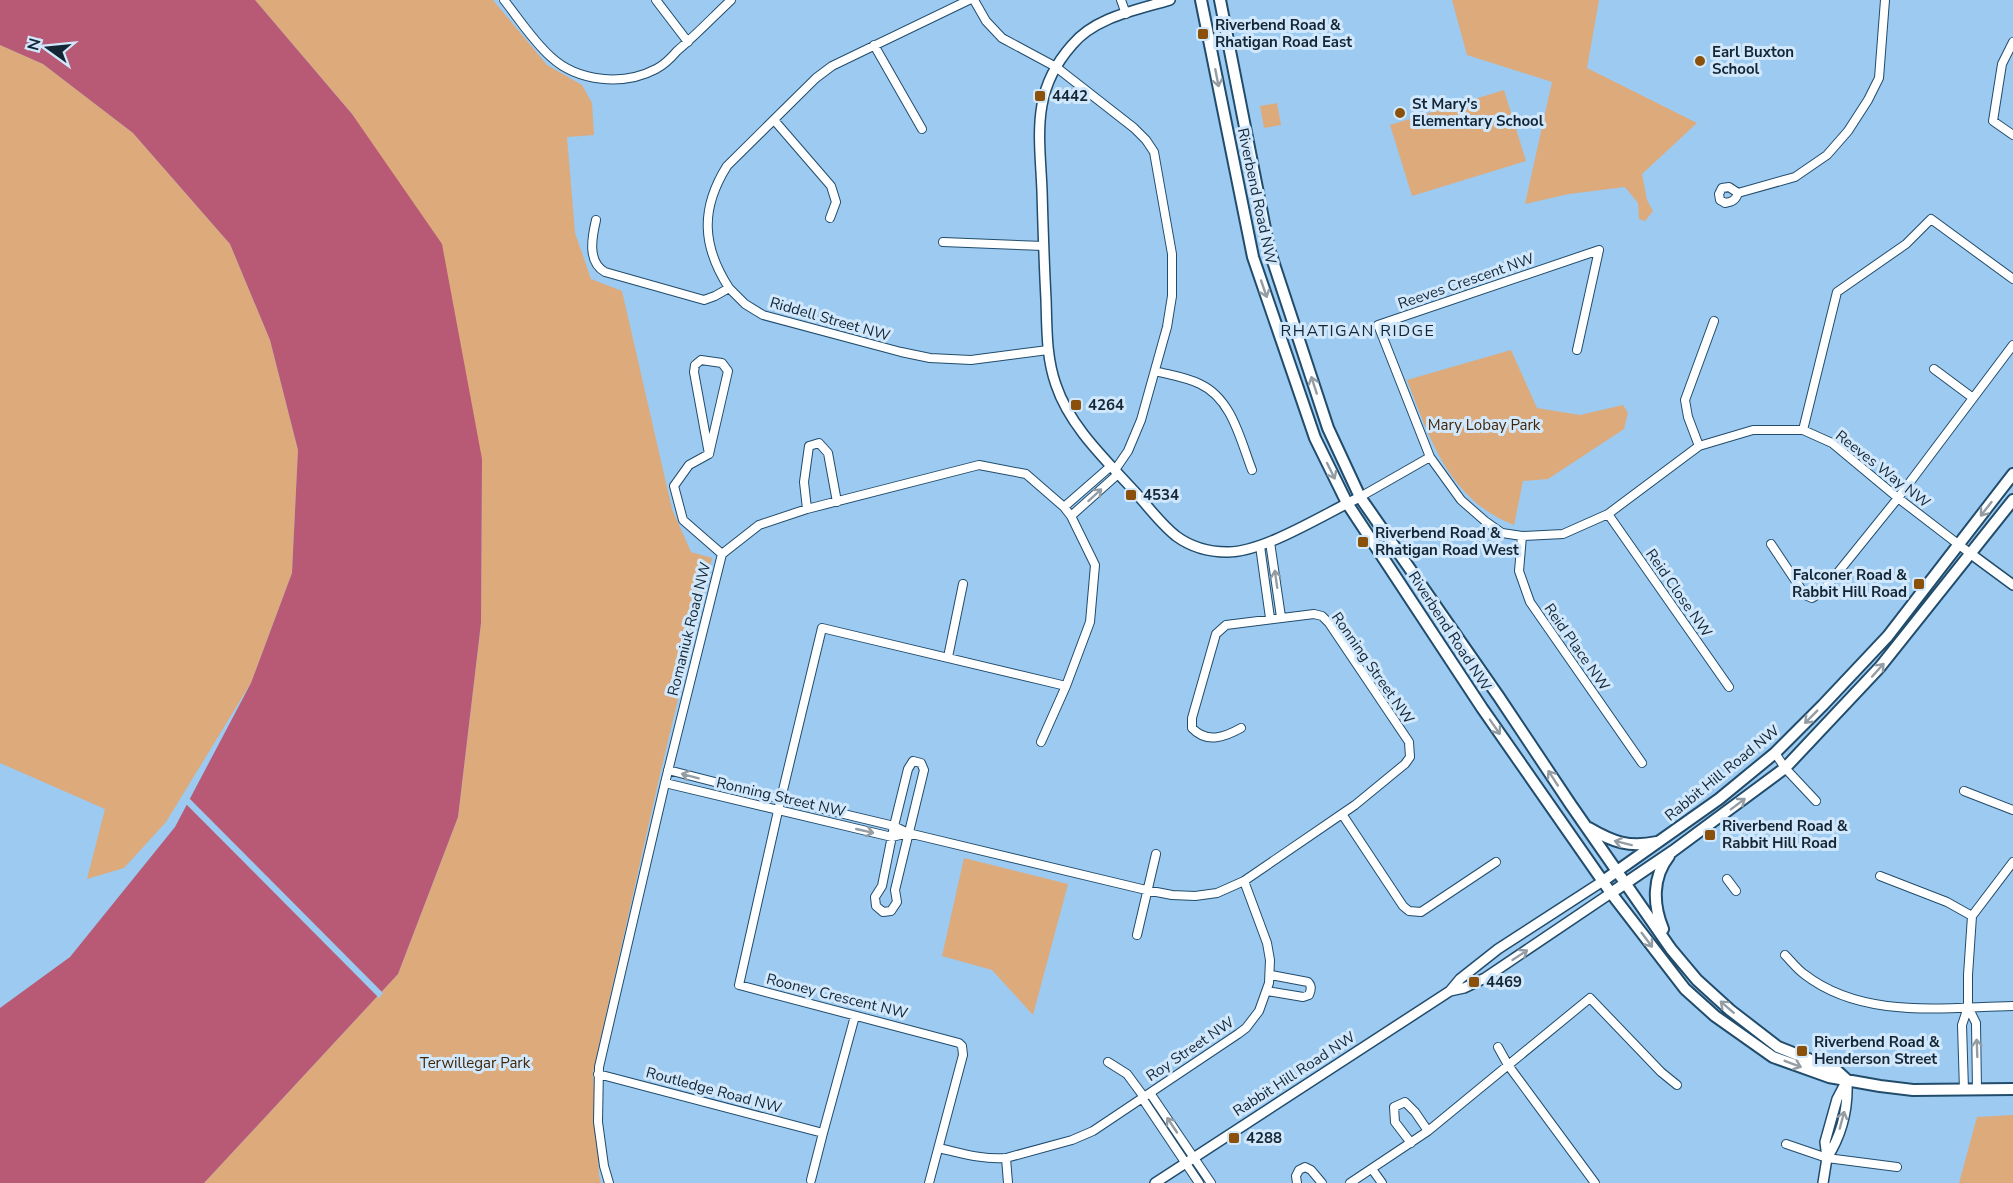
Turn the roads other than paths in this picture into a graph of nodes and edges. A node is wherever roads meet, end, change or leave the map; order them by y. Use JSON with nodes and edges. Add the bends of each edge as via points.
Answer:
{"nodes":[{"id":1,"x":504,"y":0,"type":"edge"},
{"id":2,"x":656,"y":0,"type":"edge"},
{"id":3,"x":731,"y":0,"type":"edge"},
{"id":4,"x":969,"y":0,"type":"edge"},
{"id":5,"x":974,"y":0,"type":"edge"},
{"id":6,"x":1121,"y":0,"type":"edge"},
{"id":7,"x":1170,"y":0,"type":"edge"},
{"id":8,"x":1202,"y":0,"type":"edge"},
{"id":9,"x":1220,"y":0,"type":"edge"},
{"id":10,"x":1885,"y":0,"type":"edge"},
{"id":11,"x":1126,"y":14,"type":"junction"},
{"id":12,"x":688,"y":42,"type":"junction"},
{"id":13,"x":2013,"y":42,"type":"edge"},
{"id":14,"x":874,"y":45,"type":"junction"},
{"id":15,"x":1056,"y":67,"type":"junction"},
{"id":16,"x":774,"y":120,"type":"junction"},
{"id":17,"x":922,"y":129,"type":"dead end"},
{"id":18,"x":2013,"y":135,"type":"edge"},
{"id":19,"x":1738,"y":193,"type":"dead end"},
{"id":20,"x":830,"y":218,"type":"dead end"},
{"id":21,"x":596,"y":220,"type":"dead end"},
{"id":22,"x":944,"y":242,"type":"dead end"},
{"id":23,"x":1044,"y":246,"type":"junction"},
{"id":24,"x":2013,"y":279,"type":"edge"},
{"id":25,"x":729,"y":288,"type":"junction"},
{"id":26,"x":1714,"y":321,"type":"dead end"},
{"id":27,"x":2013,"y":345,"type":"edge"},
{"id":28,"x":1048,"y":350,"type":"junction"},
{"id":29,"x":1577,"y":350,"type":"dead end"},
{"id":30,"x":1934,"y":369,"type":"dead end"},
{"id":31,"x":1155,"y":371,"type":"junction"},
{"id":32,"x":1973,"y":398,"type":"junction"},
{"id":33,"x":1803,"y":430,"type":"junction"},
{"id":34,"x":1699,"y":446,"type":"junction"},
{"id":35,"x":709,"y":454,"type":"junction"},
{"id":36,"x":1430,"y":457,"type":"junction"},
{"id":37,"x":1115,"y":470,"type":"junction"},
{"id":38,"x":1252,"y":470,"type":"dead end"},
{"id":39,"x":2013,"y":474,"type":"edge"},
{"id":40,"x":1360,"y":497,"type":"junction"},
{"id":41,"x":1898,"y":498,"type":"junction"},
{"id":42,"x":2013,"y":500,"type":"edge"},
{"id":43,"x":837,"y":502,"type":"junction"},
{"id":44,"x":1347,"y":503,"type":"junction"},
{"id":45,"x":1064,"y":507,"type":"junction"},
{"id":46,"x":807,"y":509,"type":"junction"},
{"id":47,"x":1608,"y":514,"type":"junction"},
{"id":48,"x":1071,"y":516,"type":"junction"},
{"id":49,"x":1522,"y":536,"type":"junction"},
{"id":50,"x":1270,"y":542,"type":"junction"},
{"id":51,"x":1771,"y":544,"type":"dead end"},
{"id":52,"x":1958,"y":545,"type":"junction"},
{"id":53,"x":1260,"y":546,"type":"junction"},
{"id":54,"x":722,"y":554,"type":"junction"},
{"id":55,"x":1971,"y":555,"type":"junction"},
{"id":56,"x":963,"y":584,"type":"dead end"},
{"id":57,"x":2013,"y":585,"type":"edge"},
{"id":58,"x":1281,"y":617,"type":"junction"},
{"id":59,"x":1270,"y":618,"type":"junction"},
{"id":60,"x":948,"y":657,"type":"junction"},
{"id":61,"x":1066,"y":686,"type":"junction"},
{"id":62,"x":1729,"y":687,"type":"dead end"},
{"id":63,"x":1241,"y":728,"type":"dead end"},
{"id":64,"x":1041,"y":742,"type":"dead end"},
{"id":65,"x":1774,"y":753,"type":"junction"},
{"id":66,"x":1642,"y":763,"type":"dead end"},
{"id":67,"x":1785,"y":768,"type":"junction"},
{"id":68,"x":669,"y":770,"type":"junction"},
{"id":69,"x":665,"y":783,"type":"junction"},
{"id":70,"x":1964,"y":791,"type":"dead end"},
{"id":71,"x":781,"y":799,"type":"junction"},
{"id":72,"x":1816,"y":801,"type":"dead end"},
{"id":73,"x":2013,"y":810,"type":"edge"},
{"id":74,"x":778,"y":811,"type":"junction"},
{"id":75,"x":1342,"y":814,"type":"junction"},
{"id":76,"x":894,"y":826,"type":"junction"},
{"id":77,"x":1586,"y":826,"type":"junction"},
{"id":78,"x":908,"y":833,"type":"junction"},
{"id":79,"x":892,"y":837,"type":"junction"},
{"id":80,"x":1663,"y":840,"type":"junction"},
{"id":81,"x":1673,"y":851,"type":"junction"},
{"id":82,"x":1156,"y":854,"type":"dead end"},
{"id":83,"x":1496,"y":862,"type":"dead end"},
{"id":84,"x":2013,"y":862,"type":"edge"},
{"id":85,"x":1617,"y":872,"type":"junction"},
{"id":86,"x":1880,"y":876,"type":"dead end"},
{"id":87,"x":1727,"y":879,"type":"dead end"},
{"id":88,"x":1245,"y":881,"type":"junction"},
{"id":89,"x":1603,"y":881,"type":"junction"},
{"id":90,"x":1626,"y":884,"type":"junction"},
{"id":91,"x":1146,"y":890,"type":"junction"},
{"id":92,"x":1736,"y":891,"type":"dead end"},
{"id":93,"x":1611,"y":893,"type":"junction"},
{"id":94,"x":1972,"y":916,"type":"junction"},
{"id":95,"x":1137,"y":935,"type":"dead end"},
{"id":96,"x":1671,"y":949,"type":"junction"},
{"id":97,"x":1785,"y":955,"type":"dead end"},
{"id":98,"x":1270,"y":975,"type":"junction"},
{"id":99,"x":1268,"y":991,"type":"junction"},
{"id":100,"x":1450,"y":991,"type":"junction"},
{"id":101,"x":2013,"y":1006,"type":"edge"},
{"id":102,"x":1968,"y":1007,"type":"junction"},
{"id":103,"x":855,"y":1016,"type":"junction"},
{"id":104,"x":1498,"y":1047,"type":"dead end"},
{"id":105,"x":1108,"y":1062,"type":"dead end"},
{"id":106,"x":1508,"y":1065,"type":"junction"},
{"id":107,"x":598,"y":1074,"type":"junction"},
{"id":108,"x":1847,"y":1080,"type":"junction"},
{"id":109,"x":1677,"y":1085,"type":"dead end"},
{"id":110,"x":2013,"y":1089,"type":"edge"},
{"id":111,"x":1964,"y":1090,"type":"junction"},
{"id":112,"x":1977,"y":1090,"type":"junction"},
{"id":113,"x":1146,"y":1096,"type":"junction"},
{"id":114,"x":1428,"y":1131,"type":"junction"},
{"id":115,"x":823,"y":1133,"type":"junction"},
{"id":116,"x":1411,"y":1143,"type":"junction"},
{"id":117,"x":1786,"y":1144,"type":"dead end"},
{"id":118,"x":939,"y":1148,"type":"junction"},
{"id":119,"x":1194,"y":1157,"type":"junction"},
{"id":120,"x":1006,"y":1158,"type":"junction"},
{"id":121,"x":1827,"y":1158,"type":"junction"},
{"id":122,"x":1185,"y":1162,"type":"junction"},
{"id":123,"x":1897,"y":1167,"type":"dead end"},
{"id":124,"x":1372,"y":1169,"type":"junction"},
{"id":125,"x":811,"y":1180,"type":"dead end"},
{"id":126,"x":609,"y":1183,"type":"edge"},
{"id":127,"x":929,"y":1183,"type":"edge"},
{"id":128,"x":1008,"y":1183,"type":"edge"},
{"id":129,"x":1155,"y":1183,"type":"edge"},
{"id":130,"x":1199,"y":1183,"type":"edge"},
{"id":131,"x":1211,"y":1183,"type":"edge"},
{"id":132,"x":1297,"y":1183,"type":"edge"},
{"id":133,"x":1322,"y":1183,"type":"edge"},
{"id":134,"x":1350,"y":1183,"type":"edge"},
{"id":135,"x":1382,"y":1183,"type":"edge"},
{"id":136,"x":1595,"y":1183,"type":"edge"},
{"id":137,"x":1823,"y":1183,"type":"edge"}],
"edges":[{"from":1,"to":12,"type":"street","via":[[552,58],[589,76],[612,79],[646,73],[664,64]]},
{"from":2,"to":12,"type":"street"},
{"from":3,"to":12,"type":"street"},
{"from":4,"to":14,"type":"street","name":"Riddell Street NW"},
{"from":5,"to":15,"type":"street","via":[[1002,38]]},
{"from":6,"to":11,"type":"street"},
{"from":7,"to":11,"type":"street"},
{"from":8,"to":44,"type":"main road","name":"Riverbend Road NW","one_way":true,"via":[[1253,257],[1315,438]]},
{"from":40,"to":9,"type":"main road","name":"Riverbend Road NW","one_way":true,"via":[[1328,428],[1269,249]]},
{"from":10,"to":19,"type":"street","via":[[1879,78],[1848,130],[1827,155],[1795,177]]},
{"from":11,"to":15,"type":"street","via":[[1079,37]]},
{"from":13,"to":18,"type":"street","via":[[2002,64],[1993,121]]},
{"from":14,"to":16,"type":"street","name":"Riddell Street NW","via":[[824,72]]},
{"from":14,"to":17,"type":"street"},
{"from":15,"to":23,"type":"street","via":[[1045,90],[1040,114]]},
{"from":15,"to":31,"type":"street","via":[[1141,134],[1154,152],[1173,254],[1170,311]]},
{"from":16,"to":20,"type":"street","via":[[831,186],[836,202]]},
{"from":16,"to":25,"type":"street","name":"Riddell Street NW","via":[[727,166],[710,205],[711,253]]},
{"from":21,"to":25,"type":"street","via":[[593,258],[605,273],[704,300]]},
{"from":22,"to":23,"type":"street"},
{"from":23,"to":28,"type":"street"},
{"from":24,"to":33,"type":"street","via":[[1931,219],[1906,244],[1837,292]]},
{"from":25,"to":28,"type":"street","name":"Riddell Street NW","via":[[763,315],[915,356],[971,360]]},
{"from":26,"to":34,"type":"street","via":[[1685,400]]},
{"from":27,"to":32,"type":"street"},
{"from":28,"to":37,"type":"street","via":[[1064,404],[1081,431]]},
{"from":29,"to":36,"type":"street","name":"Reeves Crescent NW","via":[[1599,250],[1378,325]]},
{"from":30,"to":32,"type":"street"},
{"from":31,"to":37,"type":"street","via":[[1138,430]]},
{"from":31,"to":38,"type":"street","via":[[1200,384],[1219,398],[1232,419]]},
{"from":32,"to":41,"type":"street"},
{"from":33,"to":34,"type":"street","name":"Reeves Way NW","via":[[1753,430]]},
{"from":33,"to":41,"type":"street","name":"Reeves Way NW","via":[[1832,442]]},
{"from":34,"to":47,"type":"street","name":"Reeves Way NW"},
{"from":35,"to":35,"type":"street","via":[[728,371],[722,363],[701,360],[694,372]]},
{"from":35,"to":54,"type":"street","via":[[689,465],[675,486],[683,520]]},
{"from":36,"to":40,"type":"street"},
{"from":36,"to":49,"type":"street","name":"Reeves Way NW","via":[[1461,500],[1485,521],[1502,533]]},
{"from":37,"to":45,"type":"street"},
{"from":48,"to":37,"type":"street","one_way":true},
{"from":37,"to":53,"type":"street","via":[[1164,525],[1186,543],[1229,553]]},
{"from":39,"to":52,"type":"main road","name":"Rabbit Hill Road NW","one_way":true},
{"from":40,"to":44,"type":"street"},
{"from":77,"to":40,"type":"main road","name":"Riverbend Road NW","one_way":true},
{"from":41,"to":51,"type":"street","via":[[1823,591],[1812,598],[1805,595]]},
{"from":41,"to":52,"type":"street","name":"Reeves Way NW"},
{"from":42,"to":55,"type":"main road","name":"Rabbit Hill Road NW"},
{"from":43,"to":45,"type":"street","name":"Romaniuk Road NW","via":[[979,465],[1026,474]]},
{"from":43,"to":46,"type":"street","name":"Romaniuk Road NW"},
{"from":43,"to":46,"type":"street","via":[[828,453],[819,443],[809,446],[804,482]]},
{"from":44,"to":50,"type":"street"},
{"from":44,"to":89,"type":"main road","name":"Riverbend Road NW","one_way":true,"via":[[1482,708]]},
{"from":45,"to":48,"type":"street","name":"Romaniuk Road NW"},
{"from":46,"to":54,"type":"street","name":"Romaniuk Road NW","via":[[759,525]]},
{"from":47,"to":49,"type":"street","name":"Reeves Way NW","via":[[1563,534]]},
{"from":47,"to":62,"type":"street","name":"Reid Close NW"},
{"from":48,"to":61,"type":"street","name":"Romaniuk Road NW","via":[[1095,565],[1090,622]]},
{"from":49,"to":66,"type":"street","name":"Reid Place NW","via":[[1519,571],[1530,602]]},
{"from":50,"to":53,"type":"street"},
{"from":58,"to":50,"type":"street","one_way":true},
{"from":52,"to":55,"type":"street","name":"Reeves Way NW"},
{"from":52,"to":65,"type":"main road","name":"Rabbit Hill Road NW","one_way":true,"via":[[1888,636]]},
{"from":53,"to":59,"type":"street"},
{"from":54,"to":68,"type":"street","name":"Romaniuk Road NW"},
{"from":55,"to":57,"type":"street"},
{"from":67,"to":55,"type":"main road","name":"Rabbit Hill Road NW","one_way":true,"via":[[1880,667]]},
{"from":56,"to":60,"type":"street"},
{"from":58,"to":59,"type":"street","name":"Ronning Street NW"},
{"from":58,"to":75,"type":"street","name":"Ronning Street NW","via":[[1314,614],[1326,620],[1410,747],[1405,764]]},
{"from":59,"to":63,"type":"street","name":"Ronning Street NW","via":[[1226,625],[1218,630],[1192,718],[1192,728],[1216,738]]},
{"from":60,"to":61,"type":"street"},
{"from":60,"to":71,"type":"street","via":[[822,628]]},
{"from":61,"to":64,"type":"street","name":"Romaniuk Road NW"},
{"from":65,"to":67,"type":"street"},
{"from":65,"to":80,"type":"main road","name":"Rabbit Hill Road NW"},
{"from":67,"to":72,"type":"street"},
{"from":81,"to":67,"type":"main road","name":"Rabbit Hill Road NW","one_way":true},
{"from":68,"to":69,"type":"street"},
{"from":71,"to":68,"type":"street","name":"Ronning Street NW","one_way":true},
{"from":69,"to":74,"type":"street","name":"Ronning Street NW"},
{"from":69,"to":107,"type":"street"},
{"from":70,"to":73,"type":"street"},
{"from":71,"to":74,"type":"street"},
{"from":71,"to":76,"type":"street","name":"Ronning Street NW"},
{"from":74,"to":79,"type":"street","name":"Ronning Street NW","one_way":true},
{"from":74,"to":103,"type":"street","name":"Rooney Crescent NW","via":[[739,985]]},
{"from":75,"to":83,"type":"street","via":[[1409,911],[1421,912]]},
{"from":75,"to":88,"type":"street","name":"Ronning Street NW"},
{"from":76,"to":78,"type":"street","name":"Ronning Street NW"},
{"from":76,"to":78,"type":"street","via":[[908,769],[914,761],[921,763],[924,770]]},
{"from":76,"to":79,"type":"street"},
{"from":80,"to":77,"type":"main road","one_way":true,"via":[[1633,845],[1606,838]]},
{"from":77,"to":85,"type":"main road","name":"Riverbend Road NW"},
{"from":78,"to":79,"type":"street","name":"Ronning Street NW"},
{"from":78,"to":79,"type":"street","via":[[895,890],[897,902],[891,911],[883,912],[876,906],[875,897],[882,886]]},
{"from":78,"to":91,"type":"street","name":"Ronning Street NW"},
{"from":80,"to":85,"type":"main road","name":"Rabbit Hill Road NW"},
{"from":81,"to":90,"type":"main road","name":"Rabbit Hill Road NW"},
{"from":81,"to":96,"type":"main road","via":[[1655,887],[1658,917]]},
{"from":82,"to":91,"type":"street"},
{"from":84,"to":94,"type":"street"},
{"from":85,"to":89,"type":"main road","name":"Rabbit Hill Road NW"},
{"from":85,"to":90,"type":"main road","name":"Riverbend Road NW"},
{"from":86,"to":94,"type":"street"},
{"from":87,"to":92,"type":"street"},
{"from":88,"to":91,"type":"street","name":"Ronning Street NW","via":[[1217,893],[1195,896]]},
{"from":88,"to":98,"type":"street","name":"Roy Street NW","via":[[1268,943]]},
{"from":89,"to":93,"type":"main road","name":"Riverbend Road NW"},
{"from":89,"to":100,"type":"street","name":"Rabbit Hill Road NW","via":[[1498,949]]},
{"from":90,"to":93,"type":"main road","name":"Rabbit Hill Road NW"},
{"from":90,"to":96,"type":"main road","name":"Riverbend Road NW"},
{"from":91,"to":95,"type":"street"},
{"from":100,"to":93,"type":"street","name":"Rabbit Hill Road NW","one_way":true,"via":[[1485,978]]},
{"from":93,"to":108,"type":"main road","name":"Riverbend Road NW","one_way":true,"via":[[1685,989],[1715,1016],[1773,1057]]},
{"from":94,"to":102,"type":"street"},
{"from":108,"to":96,"type":"main road","name":"Riverbend Road NW","one_way":true,"via":[[1836,1070],[1778,1047],[1722,1003]]},
{"from":97,"to":102,"type":"street","via":[[1803,974],[1849,997],[1899,1008]]},
{"from":98,"to":99,"type":"street","name":"Roy Street NW"},
{"from":98,"to":99,"type":"street","via":[[1308,982],[1311,987],[1309,995],[1303,997]]},
{"from":99,"to":113,"type":"street","name":"Roy Street NW","via":[[1246,1028]]},
{"from":100,"to":119,"type":"street","name":"Rabbit Hill Road NW"},
{"from":101,"to":102,"type":"street"},
{"from":102,"to":111,"type":"street","via":[[1962,1025]]},
{"from":112,"to":102,"type":"street","one_way":true,"via":[[1976,1023]]},
{"from":103,"to":115,"type":"street"},
{"from":103,"to":118,"type":"street","name":"Rooney Crescent NW","via":[[962,1046]]},
{"from":104,"to":106,"type":"street"},
{"from":105,"to":113,"type":"street","name":"Roy Street NW","via":[[1127,1074]]},
{"from":106,"to":109,"type":"street","via":[[1590,998]]},
{"from":106,"to":114,"type":"street"},
{"from":106,"to":136,"type":"street"},
{"from":107,"to":115,"type":"street","name":"Routledge Road NW"},
{"from":107,"to":126,"type":"street","via":[[598,1122]]},
{"from":108,"to":111,"type":"main road","name":"Riverbend Road NW","via":[[1913,1089]]},
{"from":108,"to":121,"type":"street","via":[[1837,1099],[1825,1142]]},
{"from":110,"to":112,"type":"main road","name":"Riverbend Road NW"},
{"from":111,"to":112,"type":"main road","name":"Riverbend Road NW"},
{"from":119,"to":113,"type":"street","one_way":true},
{"from":113,"to":120,"type":"street","name":"Roy Street NW","via":[[1082,1136]]},
{"from":113,"to":122,"type":"street"},
{"from":114,"to":116,"type":"street"},
{"from":114,"to":116,"type":"street","via":[[1405,1102],[1394,1107],[1395,1122]]},
{"from":115,"to":125,"type":"street"},
{"from":116,"to":124,"type":"street"},
{"from":117,"to":121,"type":"street"},
{"from":118,"to":120,"type":"street","name":"Roy Street NW"},
{"from":118,"to":127,"type":"street","name":"Rooney Crescent NW"},
{"from":119,"to":122,"type":"street","name":"Rabbit Hill Road NW"},
{"from":119,"to":131,"type":"street"},
{"from":120,"to":128,"type":"street"},
{"from":121,"to":123,"type":"street"},
{"from":121,"to":137,"type":"street"},
{"from":122,"to":129,"type":"street","name":"Rabbit Hill Road NW"},
{"from":122,"to":130,"type":"street"},
{"from":124,"to":134,"type":"street"},
{"from":124,"to":135,"type":"street"},
{"from":132,"to":133,"type":"street","via":[[1299,1170],[1305,1167]]}]}
